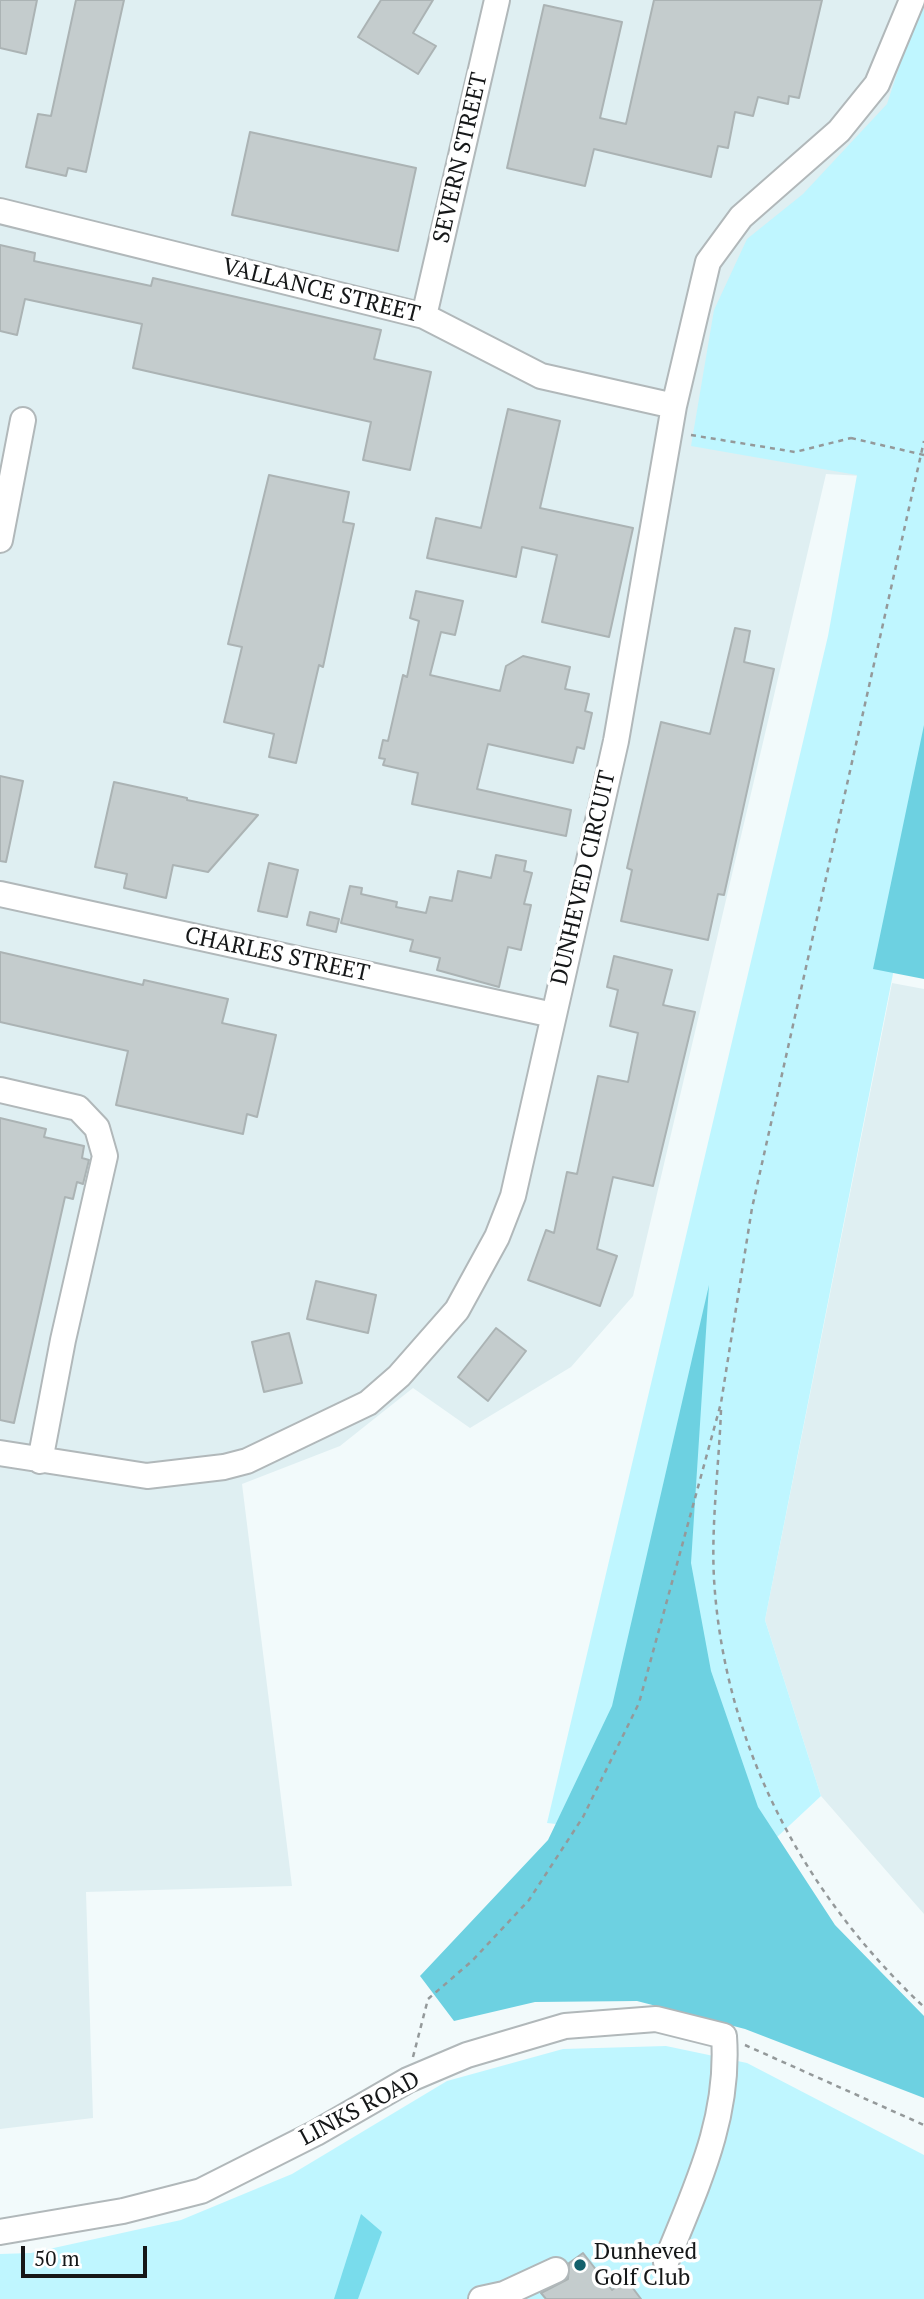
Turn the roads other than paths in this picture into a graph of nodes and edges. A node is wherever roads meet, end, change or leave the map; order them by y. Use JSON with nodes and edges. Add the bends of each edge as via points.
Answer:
{"nodes":[{"id":1,"x":497,"y":0,"type":"edge"},
{"id":2,"x":912,"y":0,"type":"edge"},
{"id":3,"x":0,"y":211,"type":"edge"},
{"id":4,"x":424,"y":316,"type":"junction"},
{"id":5,"x":674,"y":406,"type":"junction"},
{"id":6,"x":23,"y":420,"type":"dead end"},
{"id":7,"x":0,"y":540,"type":"edge"},
{"id":8,"x":0,"y":894,"type":"edge"},
{"id":9,"x":553,"y":1015,"type":"junction"},
{"id":10,"x":0,"y":1090,"type":"edge"},
{"id":11,"x":0,"y":1453,"type":"edge"},
{"id":12,"x":40,"y":1461,"type":"junction"},
{"id":13,"x":0,"y":2232,"type":"edge"},
{"id":14,"x":666,"y":2262,"type":"dead end"},
{"id":15,"x":556,"y":2270,"type":"dead end"},
{"id":16,"x":498,"y":2297,"type":"edge"}],
"edges":[{"from":1,"to":4,"type":"street","name":"SEVERN STREET"},
{"from":2,"to":5,"type":"street","name":"DUNHEVED CIRCUIT","via":[[877,84],[839,131],[741,217],[708,262]]},
{"from":3,"to":4,"type":"street","name":"VALLANCE STREET"},
{"from":4,"to":5,"type":"street","name":"VALLANCE STREET","via":[[541,376]]},
{"from":5,"to":9,"type":"street","name":"DUNHEVED CIRCUIT","via":[[616,741]]},
{"from":6,"to":7,"type":"street"},
{"from":8,"to":9,"type":"street","name":"CHARLES STREET"},
{"from":9,"to":12,"type":"street","name":"DUNHEVED CIRCUIT","via":[[513,1196],[497,1237],[457,1310],[399,1377],[368,1403],[247,1461],[224,1467],[147,1476]]},
{"from":10,"to":12,"type":"street","via":[[78,1108],[97,1128],[105,1156]]},
{"from":11,"to":12,"type":"street","name":"DUNHEVED CIRCUIT"},
{"from":13,"to":14,"type":"street","name":"LINKS ROAD","via":[[123,2211],[201,2191],[408,2080],[467,2055],[565,2026],[656,2019],[724,2036],[724,2095],[712,2148]]},
{"from":15,"to":16,"type":"street"}]}
